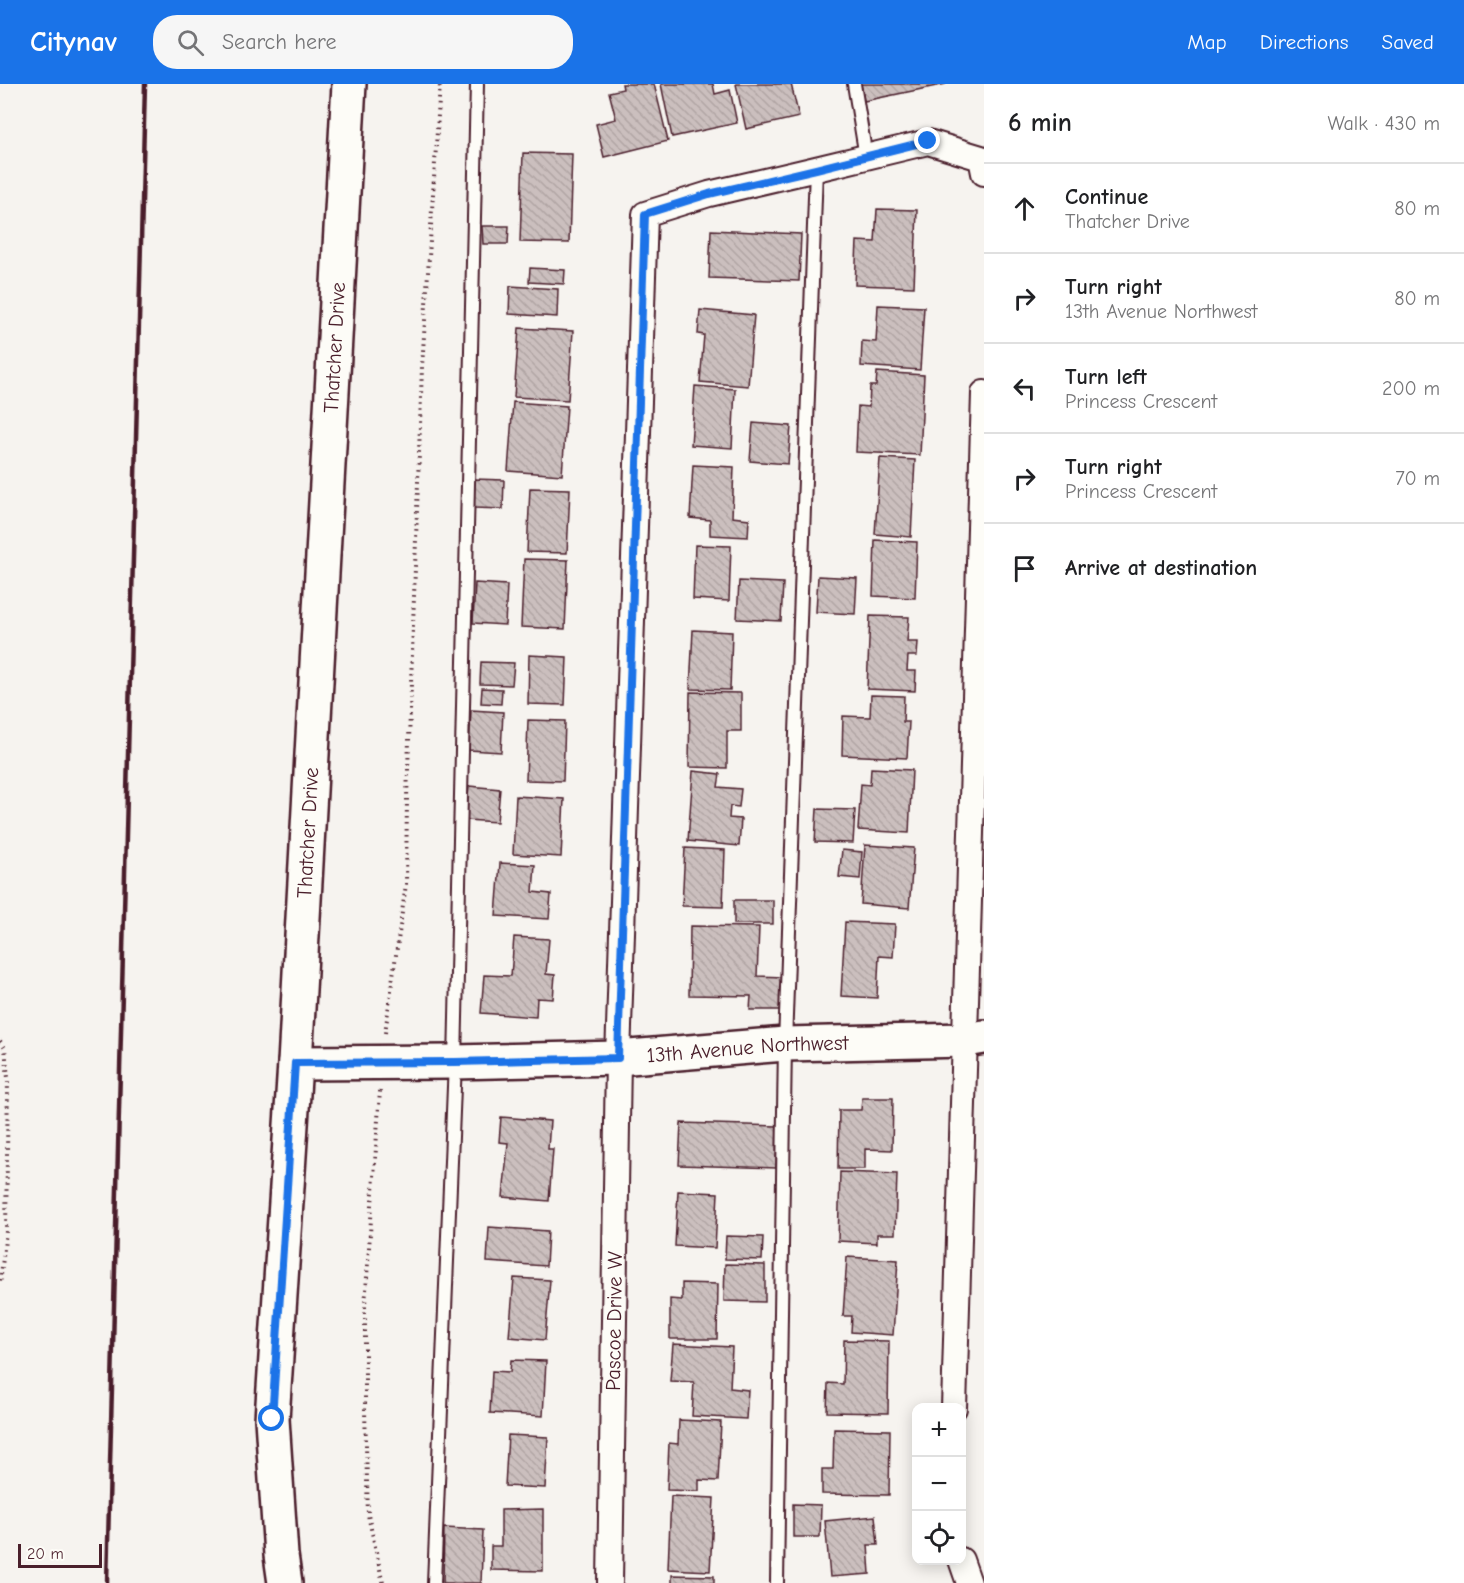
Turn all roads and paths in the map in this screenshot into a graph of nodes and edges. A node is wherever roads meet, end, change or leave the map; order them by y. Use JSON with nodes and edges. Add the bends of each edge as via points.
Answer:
{"nodes":[{"id":1,"x":349,"y":84,"type":"edge"},
{"id":2,"x":440,"y":84,"type":"edge"},
{"id":3,"x":477,"y":84,"type":"edge"},
{"id":4,"x":854,"y":84,"type":"edge"},
{"id":5,"x":866,"y":157,"type":"junction"},
{"id":6,"x":816,"y":169,"type":"junction"},
{"id":7,"x":984,"y":173,"type":"edge"},
{"id":8,"x":984,"y":393,"type":"edge"},
{"id":9,"x":975,"y":1038,"type":"edge"},
{"id":10,"x":0,"y":1041,"type":"edge"},
{"id":11,"x":785,"y":1044,"type":"junction"},
{"id":12,"x":618,"y":1058,"type":"junction"},
{"id":13,"x":382,"y":1062,"type":"junction"},
{"id":14,"x":455,"y":1062,"type":"junction"},
{"id":15,"x":295,"y":1063,"type":"junction"},
{"id":16,"x":0,"y":1284,"type":"edge"},
{"id":17,"x":954,"y":1403,"type":"edge"},
{"id":18,"x":963,"y":1565,"type":"edge"},
{"id":19,"x":285,"y":1583,"type":"edge"},
{"id":20,"x":382,"y":1583,"type":"edge"},
{"id":21,"x":434,"y":1583,"type":"edge"},
{"id":22,"x":610,"y":1583,"type":"edge"},
{"id":23,"x":777,"y":1583,"type":"edge"},
{"id":24,"x":969,"y":1583,"type":"edge"}],
"edges":[{"from":1,"to":15,"type":"main road","name":"Thatcher Drive"},
{"from":2,"to":13,"type":"path","via":[[422,367],[406,884]]},
{"from":3,"to":14,"type":"lane"},
{"from":4,"to":5,"type":"lane"},
{"from":5,"to":6,"type":"street"},
{"from":5,"to":7,"type":"street","via":[[928,141],[981,158]]},
{"from":6,"to":11,"type":"lane"},
{"from":6,"to":12,"type":"street","name":"Pascoe Drive W","via":[[709,194],[645,214]]},
{"from":8,"to":9,"type":"street"},
{"from":9,"to":11,"type":"main road","name":"13th Avenue Northwest"},
{"from":9,"to":17,"type":"street"},
{"from":10,"to":16,"type":"path","via":[[5,1048],[8,1078],[6,1231]]},
{"from":11,"to":12,"type":"main road","name":"13th Avenue Northwest"},
{"from":11,"to":23,"type":"lane"},
{"from":12,"to":14,"type":"main road","name":"13th Avenue Northwest"},
{"from":12,"to":22,"type":"street","name":"Pascoe Drive W"},
{"from":13,"to":14,"type":"main road","name":"13th Avenue Northwest"},
{"from":13,"to":15,"type":"main road","name":"13th Avenue Northwest"},
{"from":13,"to":20,"type":"path","via":[[365,1305],[365,1411],[368,1515]]},
{"from":14,"to":21,"type":"lane"},
{"from":15,"to":19,"type":"main road","name":"Thatcher Drive","via":[[272,1419]]},
{"from":18,"to":24,"type":"street"}]}
